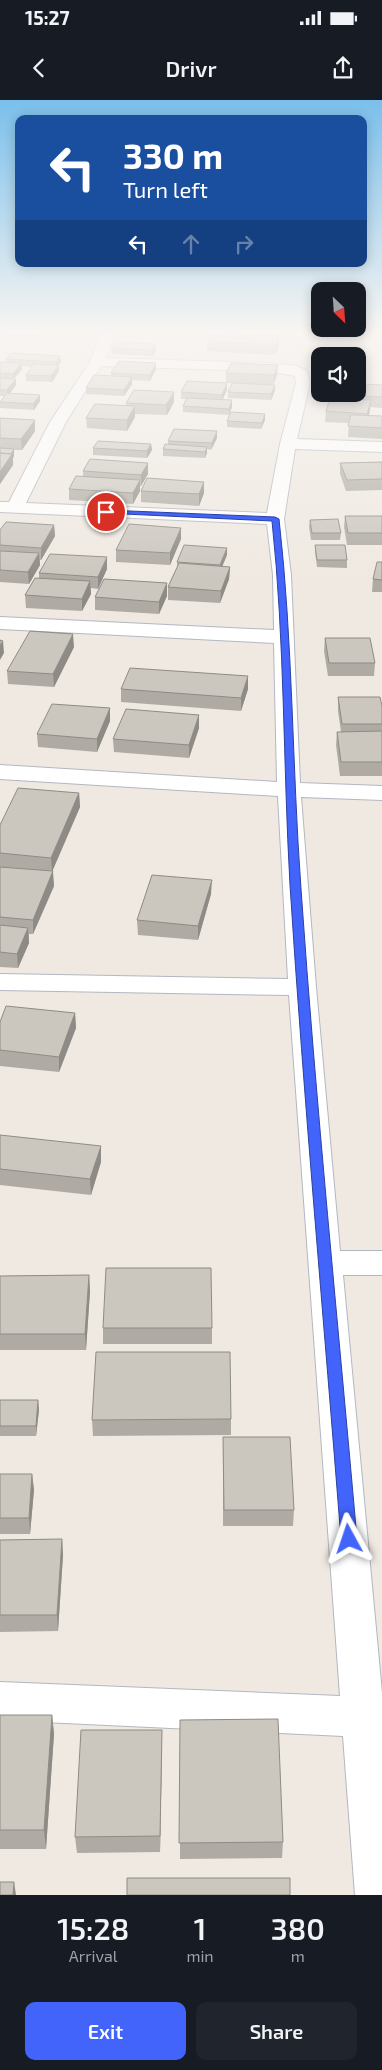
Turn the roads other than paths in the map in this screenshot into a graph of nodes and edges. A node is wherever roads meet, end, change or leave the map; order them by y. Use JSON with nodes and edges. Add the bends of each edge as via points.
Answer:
{"nodes":[{"id":1,"x":63,"y":414,"type":"edge"},
{"id":2,"x":296,"y":414,"type":"edge"},
{"id":3,"x":39,"y":421,"type":"dead end"},
{"id":4,"x":58,"y":422,"type":"junction"},
{"id":5,"x":288,"y":444,"type":"junction"},
{"id":6,"x":382,"y":447,"type":"edge"},
{"id":7,"x":7,"y":507,"type":"edge"},
{"id":8,"x":275,"y":519,"type":"junction"},
{"id":9,"x":0,"y":624,"type":"edge"},
{"id":10,"x":284,"y":637,"type":"junction"},
{"id":11,"x":0,"y":772,"type":"edge"},
{"id":12,"x":289,"y":790,"type":"junction"},
{"id":13,"x":382,"y":793,"type":"edge"},
{"id":14,"x":0,"y":982,"type":"edge"},
{"id":15,"x":302,"y":987,"type":"junction"},
{"id":16,"x":324,"y":1263,"type":"junction"},
{"id":17,"x":382,"y":1263,"type":"edge"},
{"id":18,"x":0,"y":1701,"type":"edge"},
{"id":19,"x":365,"y":1717,"type":"junction"},
{"id":20,"x":378,"y":1895,"type":"edge"}],
"edges":[{"from":1,"to":4,"type":"street"},
{"from":2,"to":5,"type":"street"},
{"from":3,"to":4,"type":"street"},
{"from":4,"to":7,"type":"street"},
{"from":5,"to":6,"type":"street"},
{"from":5,"to":8,"type":"street"},
{"from":7,"to":8,"type":"street"},
{"from":8,"to":10,"type":"street","via":[[282,576]]},
{"from":9,"to":10,"type":"street"},
{"from":10,"to":12,"type":"street"},
{"from":11,"to":12,"type":"street"},
{"from":12,"to":13,"type":"street"},
{"from":12,"to":15,"type":"street"},
{"from":14,"to":15,"type":"street"},
{"from":15,"to":16,"type":"street"},
{"from":16,"to":17,"type":"street"},
{"from":16,"to":19,"type":"street"},
{"from":18,"to":19,"type":"street"},
{"from":19,"to":20,"type":"street"}]}
